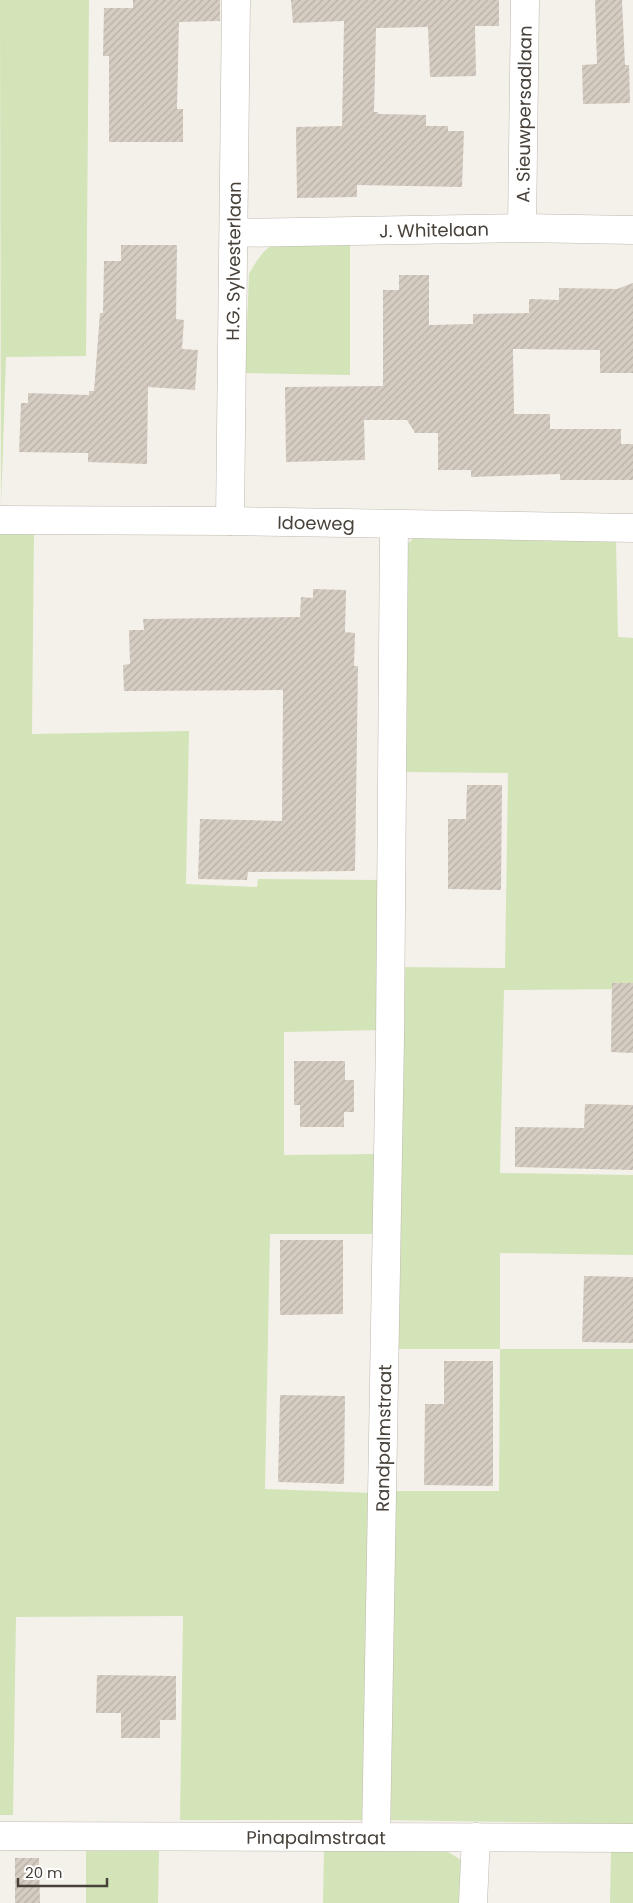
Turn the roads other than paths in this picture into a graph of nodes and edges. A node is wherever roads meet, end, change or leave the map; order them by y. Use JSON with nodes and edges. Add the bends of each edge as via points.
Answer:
{"nodes":[{"id":1,"x":236,"y":0,"type":"edge"},
{"id":2,"x":525,"y":0,"type":"edge"},
{"id":3,"x":522,"y":228,"type":"junction"},
{"id":4,"x":633,"y":230,"type":"edge"},
{"id":5,"x":234,"y":233,"type":"junction"},
{"id":6,"x":0,"y":520,"type":"edge"},
{"id":7,"x":230,"y":521,"type":"junction"},
{"id":8,"x":394,"y":525,"type":"junction"},
{"id":9,"x":633,"y":528,"type":"edge"},
{"id":10,"x":0,"y":1836,"type":"edge"},
{"id":11,"x":376,"y":1837,"type":"junction"},
{"id":12,"x":476,"y":1837,"type":"junction"},
{"id":13,"x":633,"y":1838,"type":"edge"},
{"id":14,"x":473,"y":1903,"type":"edge"}],
"edges":[{"from":1,"to":5,"type":"street","name":"H.G. Sylvesterlaan"},
{"from":2,"to":3,"type":"street","name":"A. Sieuwpersadlaan"},
{"from":3,"to":4,"type":"street","name":"J. Whitelaan"},
{"from":3,"to":5,"type":"street","name":"J. Whitelaan"},
{"from":5,"to":7,"type":"street","name":"H.G. Sylvesterlaan"},
{"from":6,"to":7,"type":"street","name":"Idoeweg"},
{"from":7,"to":8,"type":"street","name":"Idoeweg"},
{"from":8,"to":9,"type":"street","name":"Idoeweg"},
{"from":8,"to":11,"type":"street","name":"Randpalmstraat","via":[[390,1040]]},
{"from":10,"to":11,"type":"street","name":"Pinapalmstraat"},
{"from":11,"to":12,"type":"street","name":"Pinapalmstraat"},
{"from":12,"to":13,"type":"street","name":"Pinapalmstraat"},
{"from":12,"to":14,"type":"street"}]}
